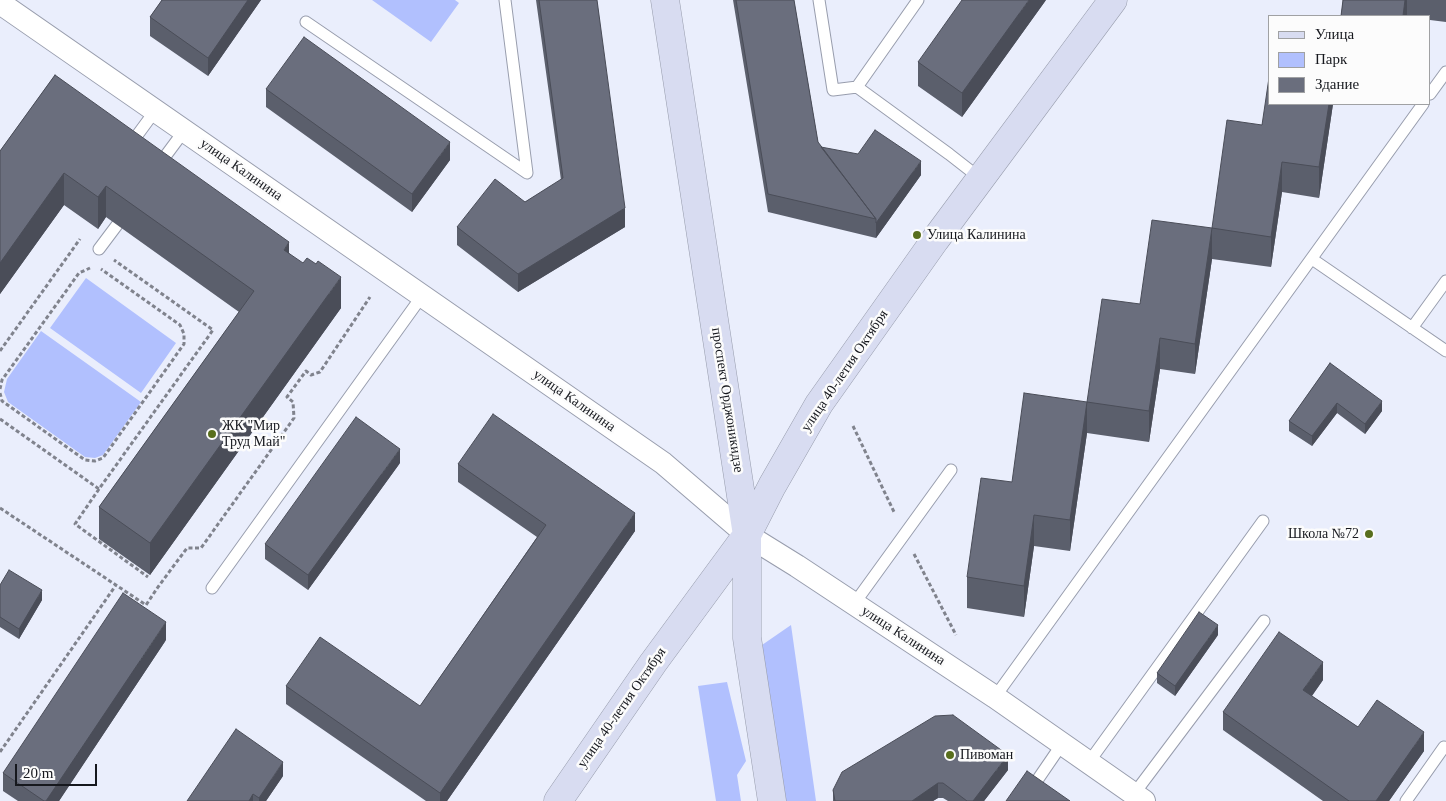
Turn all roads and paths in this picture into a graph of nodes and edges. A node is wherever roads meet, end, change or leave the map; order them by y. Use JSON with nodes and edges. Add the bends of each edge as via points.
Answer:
{"nodes":[{"id":1,"x":504,"y":0,"type":"edge"},
{"id":2,"x":665,"y":0,"type":"edge"},
{"id":3,"x":819,"y":0,"type":"edge"},
{"id":4,"x":918,"y":0,"type":"edge"},
{"id":5,"x":1114,"y":0,"type":"edge"},
{"id":6,"x":0,"y":4,"type":"edge"},
{"id":7,"x":306,"y":22,"type":"dead end"},
{"id":8,"x":1446,"y":72,"type":"edge"},
{"id":9,"x":857,"y":87,"type":"junction"},
{"id":10,"x":1431,"y":93,"type":"edge"},
{"id":11,"x":1422,"y":105,"type":"edge"},
{"id":12,"x":155,"y":111,"type":"junction"},
{"id":13,"x":184,"y":131,"type":"junction"},
{"id":14,"x":124,"y":155,"type":"edge"},
{"id":15,"x":152,"y":175,"type":"edge"},
{"id":16,"x":981,"y":179,"type":"junction"},
{"id":17,"x":117,"y":225,"type":"edge"},
{"id":18,"x":99,"y":249,"type":"junction"},
{"id":19,"x":1312,"y":258,"type":"junction"},
{"id":20,"x":1446,"y":281,"type":"edge"},
{"id":21,"x":422,"y":296,"type":"junction"},
{"id":22,"x":370,"y":297,"type":"dead end"},
{"id":23,"x":1412,"y":328,"type":"junction"},
{"id":24,"x":0,"y":351,"type":"edge"},
{"id":25,"x":1446,"y":351,"type":"edge"},
{"id":26,"x":0,"y":391,"type":"edge"},
{"id":27,"x":0,"y":419,"type":"edge"},
{"id":28,"x":951,"y":470,"type":"dead end"},
{"id":29,"x":99,"y":489,"type":"junction"},
{"id":30,"x":0,"y":508,"type":"edge"},
{"id":31,"x":1263,"y":521,"type":"dead end"},
{"id":32,"x":747,"y":535,"type":"junction"},
{"id":33,"x":148,"y":577,"type":"edge"},
{"id":34,"x":116,"y":585,"type":"junction"},
{"id":35,"x":212,"y":588,"type":"dead end"},
{"id":36,"x":854,"y":604,"type":"junction"},
{"id":37,"x":1264,"y":621,"type":"dead end"},
{"id":38,"x":995,"y":697,"type":"junction"},
{"id":39,"x":1062,"y":744,"type":"junction"},
{"id":40,"x":1444,"y":747,"type":"dead end"},
{"id":41,"x":0,"y":752,"type":"edge"},
{"id":42,"x":1089,"y":762,"type":"junction"},
{"id":43,"x":1139,"y":798,"type":"edge"},
{"id":44,"x":558,"y":801,"type":"edge"},
{"id":45,"x":772,"y":801,"type":"edge"},
{"id":46,"x":1023,"y":801,"type":"edge"},
{"id":47,"x":1406,"y":801,"type":"edge"}],
"edges":[{"from":1,"to":7,"type":"lane","via":[[527,173]]},
{"from":2,"to":32,"type":"main road","name":"проспект Орджоникидзе"},
{"from":3,"to":9,"type":"lane","via":[[833,90]]},
{"from":4,"to":9,"type":"lane"},
{"from":5,"to":16,"type":"main road","name":"улица 40-летия Октября"},
{"from":6,"to":12,"type":"street","name":"улица Калинина"},
{"from":8,"to":10,"type":"lane"},
{"from":9,"to":16,"type":"lane"},
{"from":11,"to":19,"type":"lane"},
{"from":12,"to":13,"type":"street","name":"улица Калинина"},
{"from":12,"to":14,"type":"lane"},
{"from":13,"to":15,"type":"lane"},
{"from":13,"to":21,"type":"street","name":"улица Калинина"},
{"from":16,"to":32,"type":"main road","name":"улица 40-летия Октября","via":[[819,404]]},
{"from":17,"to":18,"type":"lane"},
{"from":18,"to":24,"type":"path","via":[[82,237]]},
{"from":18,"to":29,"type":"path","via":[[213,330]]},
{"from":19,"to":23,"type":"lane"},
{"from":19,"to":38,"type":"lane"},
{"from":20,"to":23,"type":"lane"},
{"from":21,"to":32,"type":"street","name":"улица Калинина","via":[[663,463]]},
{"from":21,"to":35,"type":"lane"},
{"from":22,"to":34,"type":"path","via":[[320,372],[311,375],[306,371],[287,398],[293,402],[294,418],[201,548],[187,548],[146,605]]},
{"from":23,"to":25,"type":"lane"},
{"from":26,"to":26,"type":"path","via":[[2,380],[79,273],[89,268],[100,268],[180,325],[184,334],[184,344],[103,458],[95,461],[85,460],[2,401]]},
{"from":27,"to":29,"type":"path"},
{"from":28,"to":36,"type":"lane"},
{"from":29,"to":33,"type":"path","via":[[75,524]]},
{"from":30,"to":34,"type":"path"},
{"from":31,"to":42,"type":"lane"},
{"from":32,"to":36,"type":"street","name":"улица Калинина"},
{"from":32,"to":44,"type":"main road","name":"улица 40-летия Октября"},
{"from":32,"to":45,"type":"main road","name":"проспект Орджоникидзе","via":[[747,638]]},
{"from":34,"to":41,"type":"path"},
{"from":36,"to":38,"type":"street","name":"улица Калинина"},
{"from":37,"to":43,"type":"lane"},
{"from":38,"to":39,"type":"street","name":"улица Калинина"},
{"from":39,"to":42,"type":"street","name":"улица Калинина"},
{"from":39,"to":46,"type":"lane"},
{"from":40,"to":47,"type":"lane"},
{"from":42,"to":43,"type":"street","name":"улица Калинина"}]}
